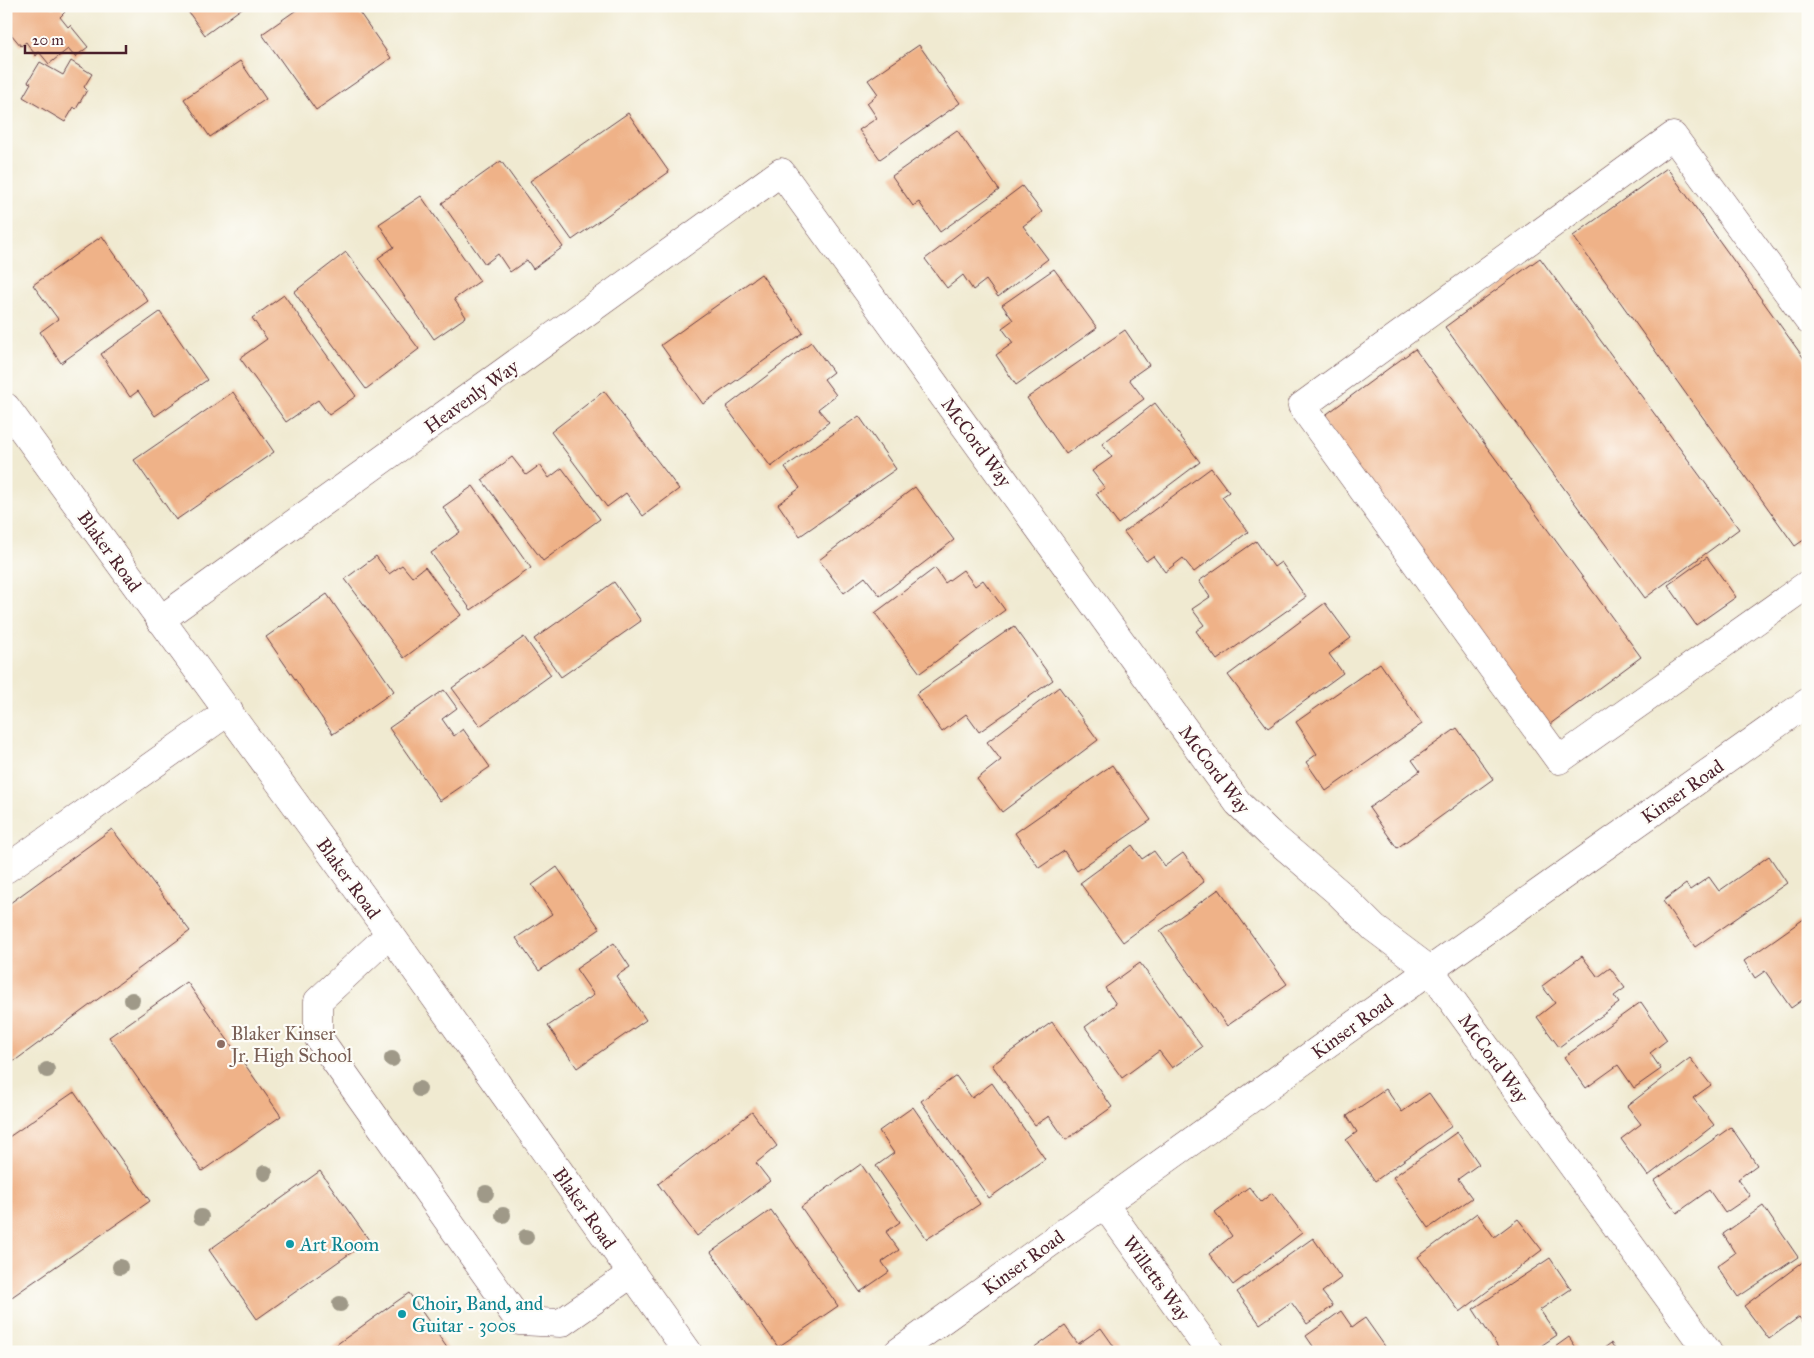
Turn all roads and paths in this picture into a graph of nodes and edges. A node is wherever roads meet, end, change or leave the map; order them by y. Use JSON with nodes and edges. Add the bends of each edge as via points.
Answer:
{"nodes":[{"id":1,"x":781,"y":172,"type":"joint"},
{"id":2,"x":1808,"y":320,"type":"edge"},
{"id":3,"x":6,"y":407,"type":"edge"},
{"id":4,"x":1804,"y":595,"type":"edge"},
{"id":5,"x":160,"y":620,"type":"junction"},
{"id":6,"x":1807,"y":705,"type":"edge"},
{"id":7,"x":229,"y":711,"type":"junction"},
{"id":8,"x":6,"y":869,"type":"edge"},
{"id":9,"x":390,"y":934,"type":"junction"},
{"id":10,"x":1430,"y":970,"type":"junction"},
{"id":11,"x":1104,"y":1204,"type":"junction"},
{"id":12,"x":631,"y":1274,"type":"junction"},
{"id":13,"x":688,"y":1352,"type":"edge"},
{"id":14,"x":898,"y":1352,"type":"edge"},
{"id":15,"x":1210,"y":1352,"type":"edge"},
{"id":16,"x":1708,"y":1352,"type":"edge"}],
"edges":[{"from":1,"to":5,"type":"street","name":"Heavenly Way"},
{"from":1,"to":10,"type":"street","name":"McCord Way","via":[[1238,804],[1374,928]]},
{"from":2,"to":4,"type":"street","via":[[1673,136],[1302,406],[1559,760]]},
{"from":3,"to":5,"type":"street","name":"Blaker Road"},
{"from":5,"to":7,"type":"street","name":"Blaker Road"},
{"from":6,"to":10,"type":"street","name":"Kinser Road"},
{"from":7,"to":8,"type":"street"},
{"from":7,"to":9,"type":"street","name":"Blaker Road"},
{"from":9,"to":12,"type":"street","name":"Blaker Road"},
{"from":9,"to":12,"type":"street","via":[[318,1002],[318,1037],[519,1321],[561,1323]]},
{"from":10,"to":11,"type":"street","name":"Kinser Road"},
{"from":10,"to":16,"type":"street","name":"McCord Way"},
{"from":11,"to":14,"type":"street","name":"Kinser Road"},
{"from":11,"to":15,"type":"street","name":"Willetts Way"},
{"from":12,"to":13,"type":"street","name":"Blaker Road"}]}
